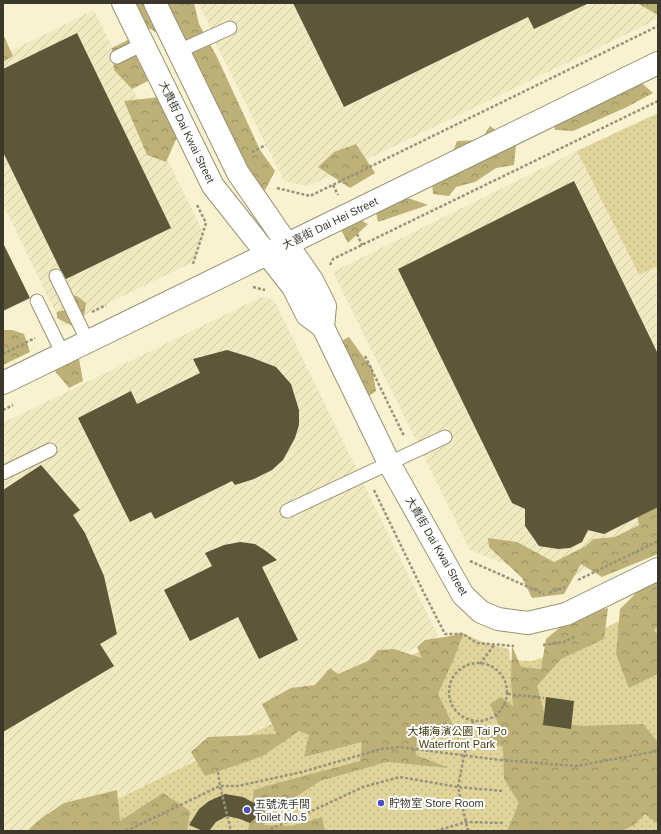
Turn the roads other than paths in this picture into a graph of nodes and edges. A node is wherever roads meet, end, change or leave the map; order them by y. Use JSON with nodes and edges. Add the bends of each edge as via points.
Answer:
{"nodes":[{"id":1,"x":123,"y":3,"type":"edge"},
{"id":2,"x":155,"y":3,"type":"edge"},
{"id":3,"x":230,"y":28,"type":"dead end"},
{"id":4,"x":143,"y":44,"type":"junction"},
{"id":5,"x":180,"y":52,"type":"junction"},
{"id":6,"x":117,"y":57,"type":"dead end"},
{"id":7,"x":658,"y":63,"type":"edge"},
{"id":8,"x":287,"y":244,"type":"junction"},
{"id":9,"x":267,"y":254,"type":"junction"},
{"id":10,"x":56,"y":276,"type":"dead end"},
{"id":11,"x":37,"y":301,"type":"dead end"},
{"id":12,"x":323,"y":327,"type":"junction"},
{"id":13,"x":88,"y":342,"type":"junction"},
{"id":14,"x":63,"y":354,"type":"junction"},
{"id":15,"x":3,"y":383,"type":"edge"},
{"id":16,"x":445,"y":436,"type":"dead end"},
{"id":17,"x":50,"y":450,"type":"dead end"},
{"id":18,"x":389,"y":463,"type":"junction"},
{"id":19,"x":3,"y":473,"type":"edge"},
{"id":20,"x":287,"y":511,"type":"dead end"},
{"id":21,"x":658,"y":569,"type":"edge"}],
"edges":[{"from":1,"to":4,"type":"street","name":"大貴街 Dai Kwai Street"},
{"from":2,"to":5,"type":"street"},
{"from":3,"to":5,"type":"lane"},
{"from":4,"to":6,"type":"lane"},
{"from":4,"to":9,"type":"street","name":"大貴街 Dai Kwai Street","via":[[213,186]]},
{"from":5,"to":8,"type":"street","via":[[238,173]]},
{"from":7,"to":8,"type":"street","name":"大喜街 Dai Hei Street"},
{"from":8,"to":9,"type":"street","name":"大喜街 Dai Hei Street"},
{"from":8,"to":12,"type":"street","via":[[312,280],[325,306]]},
{"from":9,"to":12,"type":"street","name":"大貴街 Dai Kwai Street","via":[[293,287],[307,315]]},
{"from":9,"to":13,"type":"street","name":"大喜街 Dai Hei Street"},
{"from":10,"to":13,"type":"lane"},
{"from":11,"to":14,"type":"lane"},
{"from":12,"to":18,"type":"street","name":"大貴街 Dai Kwai Street"},
{"from":13,"to":14,"type":"street","name":"大喜街 Dai Hei Street"},
{"from":14,"to":15,"type":"street","name":"大喜街 Dai Hei Street"},
{"from":16,"to":18,"type":"lane"},
{"from":17,"to":19,"type":"lane"},
{"from":18,"to":20,"type":"lane"},
{"from":18,"to":21,"type":"street","name":"大貴街 Dai Kwai Street","via":[[463,595],[481,612],[498,619],[528,623],[566,614]]}]}
